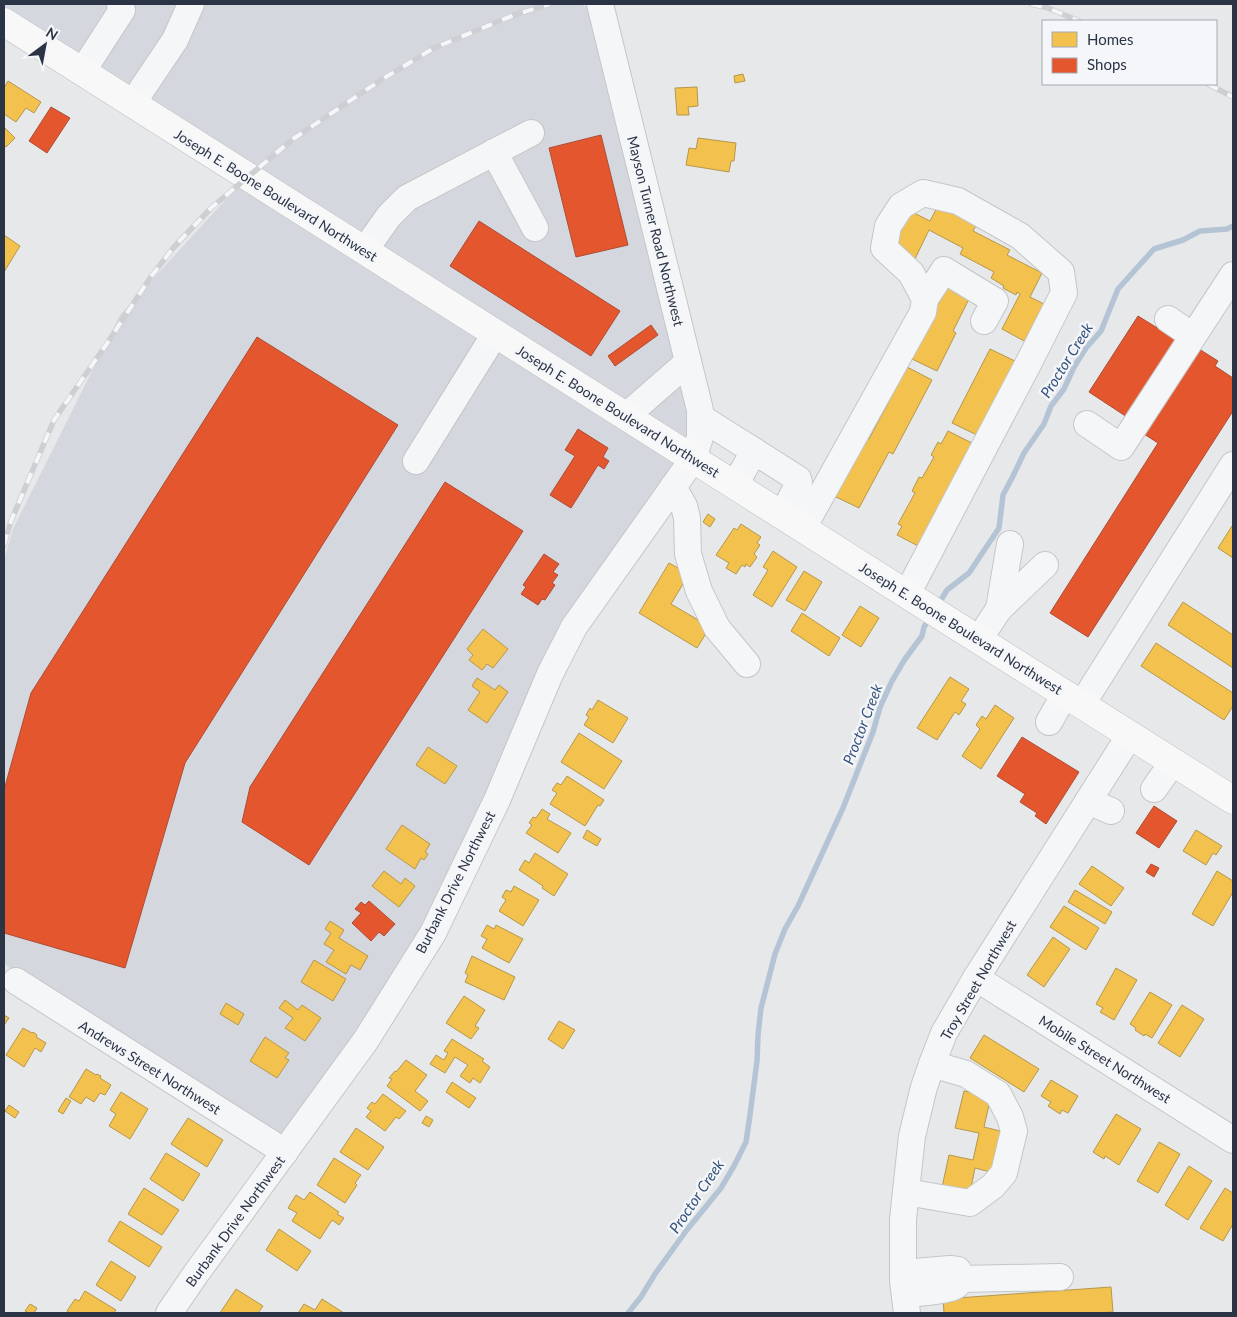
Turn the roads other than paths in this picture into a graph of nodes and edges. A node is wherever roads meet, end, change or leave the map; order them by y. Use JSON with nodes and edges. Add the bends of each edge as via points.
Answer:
{"nodes":[{"id":1,"x":120,"y":4,"type":"edge"},
{"id":2,"x":191,"y":4,"type":"edge"},
{"id":3,"x":600,"y":4,"type":"edge"},
{"id":4,"x":4,"y":22,"type":"edge"},
{"id":5,"x":82,"y":72,"type":"junction"},
{"id":6,"x":134,"y":104,"type":"junction"},
{"id":7,"x":531,"y":133,"type":"dead end"},
{"id":8,"x":494,"y":152,"type":"junction"},
{"id":9,"x":535,"y":228,"type":"dead end"},
{"id":10,"x":364,"y":251,"type":"junction"},
{"id":11,"x":1233,"y":275,"type":"edge"},
{"id":12,"x":926,"y":299,"type":"junction"},
{"id":13,"x":1168,"y":318,"type":"dead end"},
{"id":14,"x":984,"y":321,"type":"dead end"},
{"id":15,"x":495,"y":334,"type":"junction"},
{"id":16,"x":1193,"y":336,"type":"junction"},
{"id":17,"x":688,"y":362,"type":"junction"},
{"id":18,"x":626,"y":416,"type":"junction"},
{"id":19,"x":700,"y":417,"type":"junction"},
{"id":20,"x":1087,"y":424,"type":"dead end"},
{"id":21,"x":754,"y":451,"type":"junction"},
{"id":22,"x":693,"y":459,"type":"junction"},
{"id":23,"x":416,"y":460,"type":"dead end"},
{"id":24,"x":1233,"y":465,"type":"edge"},
{"id":25,"x":735,"y":485,"type":"junction"},
{"id":26,"x":673,"y":486,"type":"junction"},
{"id":27,"x":793,"y":522,"type":"junction"},
{"id":28,"x":1010,"y":544,"type":"dead end"},
{"id":29,"x":1045,"y":565,"type":"dead end"},
{"id":30,"x":914,"y":598,"type":"junction"},
{"id":31,"x":999,"y":608,"type":"junction"},
{"id":32,"x":978,"y":639,"type":"junction"},
{"id":33,"x":747,"y":664,"type":"dead end"},
{"id":34,"x":1073,"y":699,"type":"junction"},
{"id":35,"x":1049,"y":722,"type":"dead end"},
{"id":36,"x":1130,"y":735,"type":"junction"},
{"id":37,"x":1173,"y":762,"type":"junction"},
{"id":38,"x":1154,"y":789,"type":"dead end"},
{"id":39,"x":1233,"y":800,"type":"edge"},
{"id":40,"x":976,"y":978,"type":"junction"},
{"id":41,"x":16,"y":982,"type":"dead end"},
{"id":42,"x":932,"y":1064,"type":"junction"},
{"id":43,"x":1233,"y":1140,"type":"edge"},
{"id":44,"x":284,"y":1152,"type":"junction"},
{"id":45,"x":906,"y":1192,"type":"junction"},
{"id":46,"x":1060,"y":1277,"type":"dead end"},
{"id":47,"x":905,"y":1293,"type":"edge"},
{"id":48,"x":170,"y":1313,"type":"edge"}],
"edges":[{"from":1,"to":5,"type":"street","via":[[122,10]]},
{"from":2,"to":6,"type":"street","via":[[175,40]]},
{"from":3,"to":17,"type":"street","name":"Mayson Turner Road Northwest"},
{"from":4,"to":5,"type":"main road","name":"Joseph E. Boone Boulevard Northwest"},
{"from":5,"to":6,"type":"main road","name":"Joseph E. Boone Boulevard Northwest"},
{"from":6,"to":10,"type":"main road","name":"Joseph E. Boone Boulevard Northwest"},
{"from":7,"to":8,"type":"street"},
{"from":8,"to":9,"type":"street"},
{"from":8,"to":10,"type":"street","via":[[406,198]]},
{"from":10,"to":15,"type":"main road","name":"Joseph E. Boone Boulevard Northwest"},
{"from":11,"to":16,"type":"street"},
{"from":12,"to":14,"type":"street","via":[[944,270],[995,301]]},
{"from":12,"to":27,"type":"street","via":[[923,312]]},
{"from":12,"to":30,"type":"street","via":[[911,273],[884,248],[888,226],[901,206],[923,193],[958,201],[1020,236],[1060,272],[1064,293]]},
{"from":13,"to":16,"type":"street"},
{"from":15,"to":18,"type":"main road","name":"Joseph E. Boone Boulevard Northwest"},
{"from":15,"to":23,"type":"street"},
{"from":16,"to":20,"type":"street","via":[[1121,447]]},
{"from":17,"to":18,"type":"street"},
{"from":17,"to":19,"type":"street","name":"Mayson Turner Road Northwest"},
{"from":18,"to":22,"type":"main road","name":"Joseph E. Boone Boulevard Northwest"},
{"from":19,"to":21,"type":"street"},
{"from":19,"to":22,"type":"street","name":"Mayson Turner Road Northwest","via":[[700,437]]},
{"from":21,"to":25,"type":"street"},
{"from":21,"to":27,"type":"street","via":[[798,479]]},
{"from":22,"to":25,"type":"main road","name":"Joseph E. Boone Boulevard Northwest"},
{"from":22,"to":26,"type":"street","name":"Burbank Drive Northwest"},
{"from":24,"to":34,"type":"street"},
{"from":25,"to":27,"type":"main road","name":"Joseph E. Boone Boulevard Northwest"},
{"from":26,"to":33,"type":"street","via":[[687,518],[688,554],[699,591],[717,628]]},
{"from":26,"to":44,"type":"street","name":"Burbank Drive Northwest","via":[[574,627],[433,933],[366,1040]]},
{"from":27,"to":30,"type":"main road","name":"Joseph E. Boone Boulevard Northwest"},
{"from":28,"to":31,"type":"street"},
{"from":29,"to":31,"type":"street"},
{"from":30,"to":32,"type":"main road","name":"Joseph E. Boone Boulevard Northwest"},
{"from":31,"to":32,"type":"street"},
{"from":32,"to":34,"type":"main road","name":"Joseph E. Boone Boulevard Northwest"},
{"from":34,"to":35,"type":"street"},
{"from":34,"to":36,"type":"main road","name":"Joseph E. Boone Boulevard Northwest"},
{"from":36,"to":37,"type":"main road","name":"Joseph E. Boone Boulevard Northwest"},
{"from":36,"to":40,"type":"street","name":"Troy Street Northwest","via":[[1104,758],[1099,806]]},
{"from":37,"to":38,"type":"street"},
{"from":37,"to":39,"type":"main road","name":"Joseph E. Boone Boulevard Northwest"},
{"from":40,"to":42,"type":"street","name":"Troy Street Northwest","via":[[944,1033]]},
{"from":40,"to":43,"type":"street","name":"Mobile Street Northwest"},
{"from":41,"to":44,"type":"street","name":"Andrews Street Northwest"},
{"from":42,"to":45,"type":"street","name":"Troy Street Northwest","via":[[912,1136]]},
{"from":42,"to":45,"type":"street","via":[[966,1074],[998,1094],[1014,1131],[1004,1173],[993,1186],[970,1202]]},
{"from":44,"to":48,"type":"street","name":"Burbank Drive Northwest"},
{"from":45,"to":47,"type":"street","name":"Troy Street Northwest","via":[[903,1219]]},
{"from":46,"to":47,"type":"street","via":[[960,1279],[950,1289]]}]}
